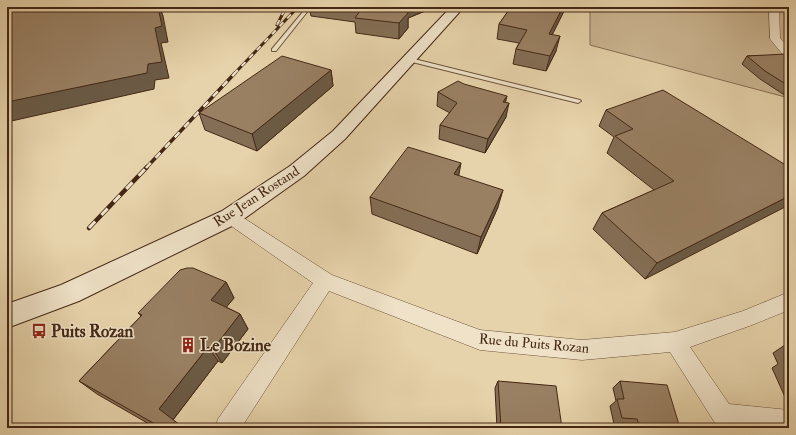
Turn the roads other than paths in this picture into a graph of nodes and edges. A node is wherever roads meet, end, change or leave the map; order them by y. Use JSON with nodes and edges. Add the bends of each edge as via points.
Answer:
{"nodes":[{"id":1,"x":309,"y":7,"type":"edge"},
{"id":2,"x":458,"y":7,"type":"edge"},
{"id":3,"x":774,"y":7,"type":"edge"},
{"id":4,"x":274,"y":50,"type":"dead end"},
{"id":5,"x":789,"y":55,"type":"edge"},
{"id":6,"x":410,"y":60,"type":"junction"},
{"id":7,"x":578,"y":101,"type":"dead end"},
{"id":8,"x":230,"y":217,"type":"junction"},
{"id":9,"x":326,"y":281,"type":"junction"},
{"id":10,"x":789,"y":301,"type":"edge"},
{"id":11,"x":7,"y":316,"type":"edge"},
{"id":12,"x":675,"y":342,"type":"junction"},
{"id":13,"x":722,"y":422,"type":"edge"},
{"id":14,"x":789,"y":422,"type":"edge"},
{"id":15,"x":227,"y":428,"type":"edge"}],
"edges":[{"from":1,"to":4,"type":"lane"},
{"from":2,"to":6,"type":"main road","name":"Rue Jean Rostand"},
{"from":3,"to":5,"type":"street","via":[[775,39]]},
{"from":6,"to":7,"type":"lane"},
{"from":6,"to":8,"type":"main road","name":"Rue Jean Rostand","via":[[339,135],[297,172]]},
{"from":8,"to":9,"type":"street","name":"Rue du Puits Rozan"},
{"from":8,"to":11,"type":"main road","name":"Rue Jean Rostand","via":[[70,293]]},
{"from":9,"to":12,"type":"street","name":"Rue du Puits Rozan","via":[[480,340],[582,350]]},
{"from":9,"to":15,"type":"street"},
{"from":10,"to":12,"type":"street","name":"Rue du Puits Rozan","via":[[745,320]]},
{"from":12,"to":13,"type":"street"},
{"from":13,"to":14,"type":"street"}]}
